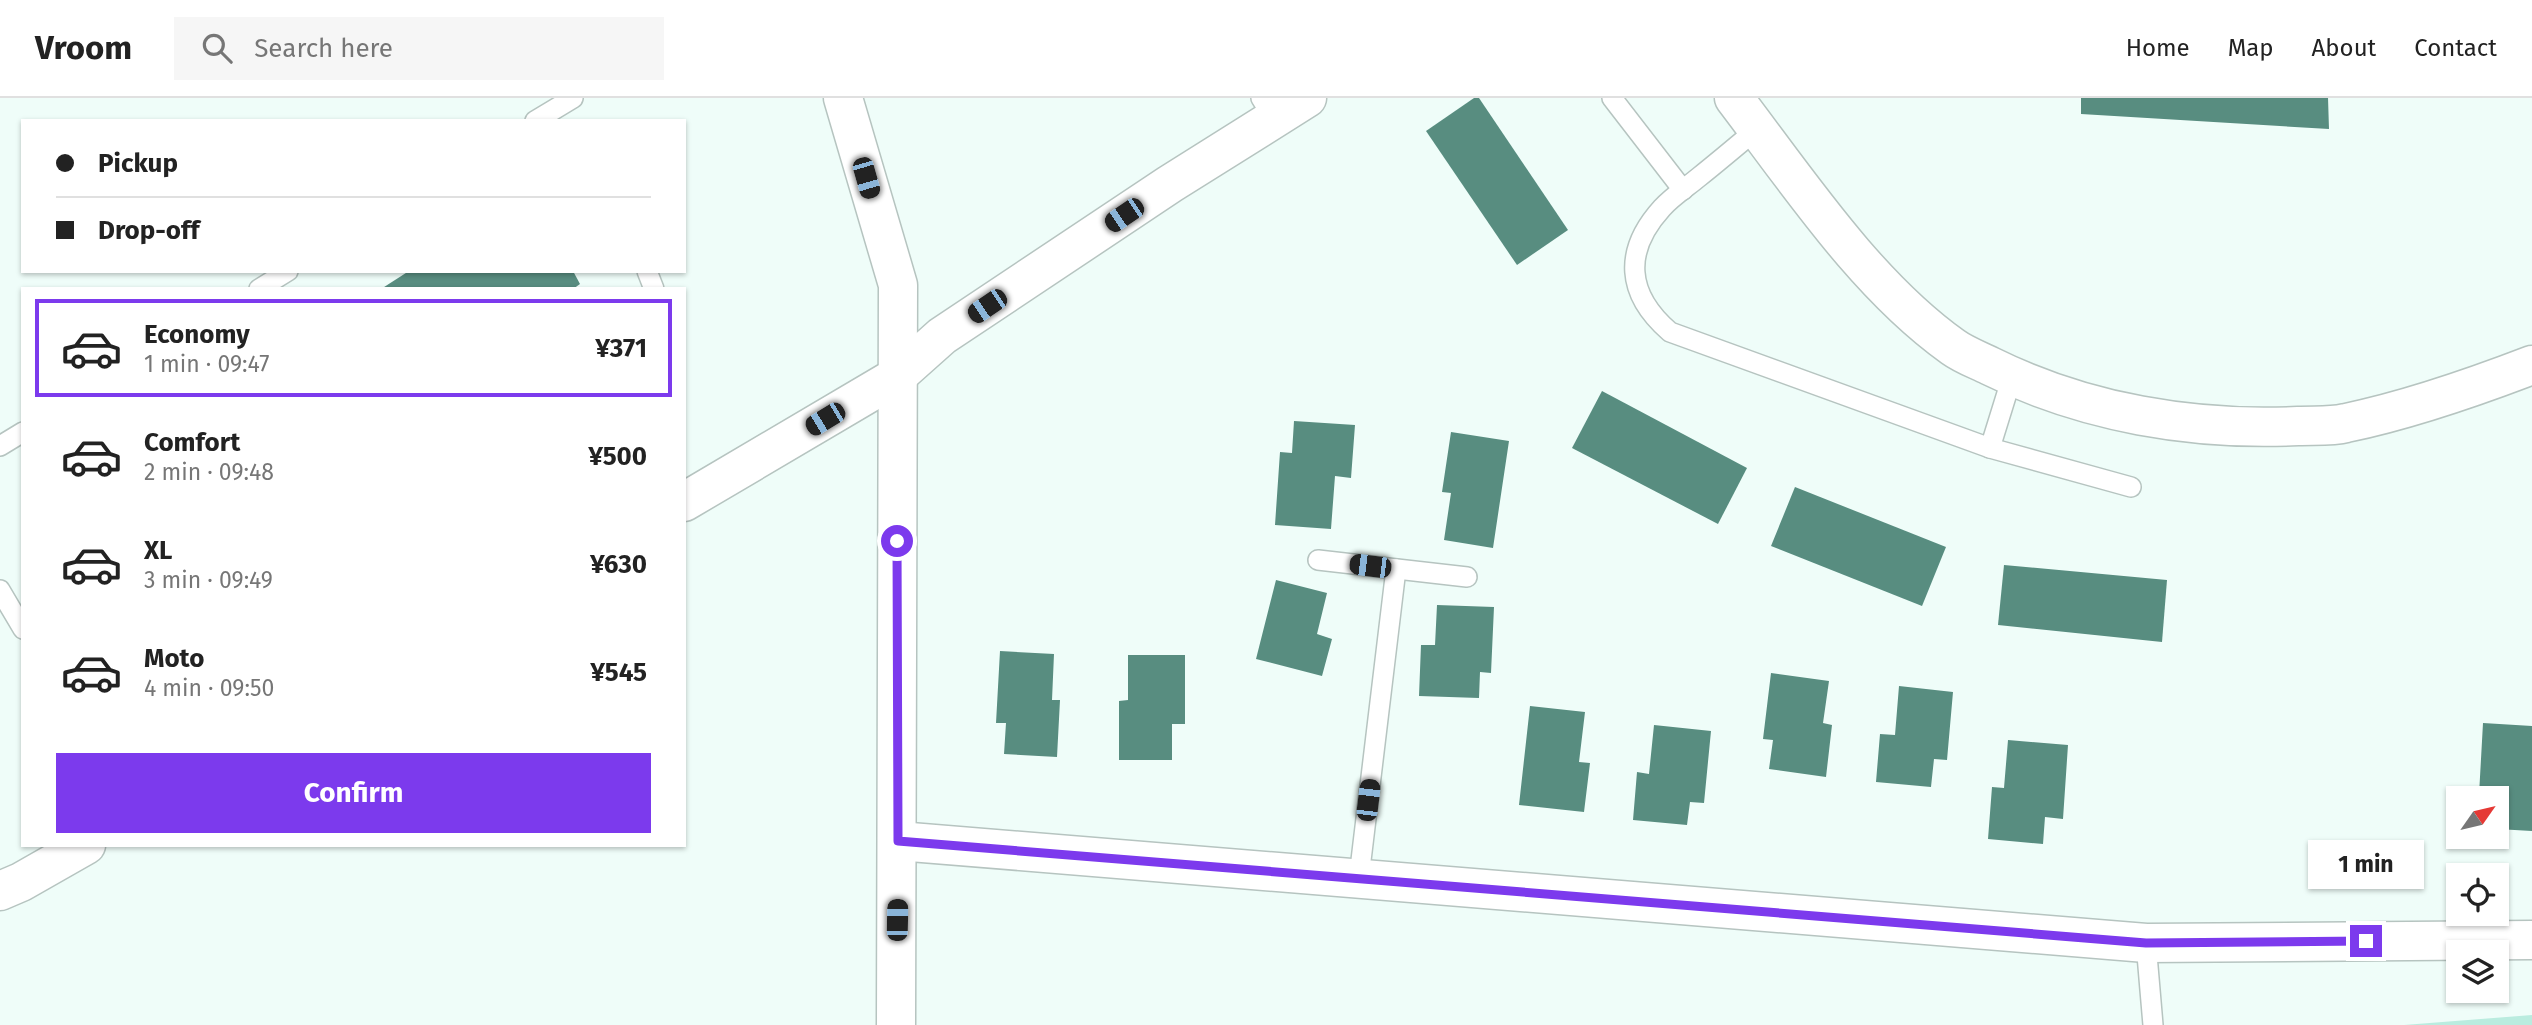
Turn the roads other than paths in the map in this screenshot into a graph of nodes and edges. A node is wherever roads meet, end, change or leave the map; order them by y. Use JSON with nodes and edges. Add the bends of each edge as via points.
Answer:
{"nodes":[{"id":1,"x":573,"y":98,"type":"edge"},
{"id":2,"x":843,"y":98,"type":"edge"},
{"id":3,"x":1307,"y":98,"type":"edge"},
{"id":4,"x":1612,"y":98,"type":"edge"},
{"id":5,"x":1734,"y":98,"type":"edge"},
{"id":6,"x":1268,"y":108,"type":"edge"},
{"id":7,"x":545,"y":118,"type":"edge"},
{"id":8,"x":1757,"y":129,"type":"junction"},
{"id":9,"x":1683,"y":190,"type":"junction"},
{"id":10,"x":285,"y":273,"type":"edge"},
{"id":11,"x":262,"y":287,"type":"edge"},
{"id":12,"x":2532,"y":365,"type":"edge"},
{"id":13,"x":896,"y":377,"type":"junction"},
{"id":14,"x":2012,"y":377,"type":"junction"},
{"id":15,"x":21,"y":433,"type":"edge"},
{"id":16,"x":0,"y":446,"type":"edge"},
{"id":17,"x":1990,"y":448,"type":"junction"},
{"id":18,"x":2131,"y":486,"type":"dead end"},
{"id":19,"x":686,"y":501,"type":"edge"},
{"id":20,"x":1318,"y":560,"type":"dead end"},
{"id":21,"x":1396,"y":569,"type":"junction"},
{"id":22,"x":1467,"y":577,"type":"dead end"},
{"id":23,"x":0,"y":590,"type":"edge"},
{"id":24,"x":21,"y":626,"type":"edge"},
{"id":25,"x":898,"y":841,"type":"junction"},
{"id":26,"x":83,"y":847,"type":"edge"},
{"id":27,"x":1359,"y":877,"type":"junction"},
{"id":28,"x":0,"y":891,"type":"edge"},
{"id":29,"x":2532,"y":940,"type":"edge"},
{"id":30,"x":2146,"y":943,"type":"junction"},
{"id":31,"x":896,"y":1025,"type":"edge"},
{"id":32,"x":2153,"y":1025,"type":"edge"}],
"edges":[{"from":1,"to":7,"type":"lane"},
{"from":2,"to":13,"type":"street","via":[[898,285]]},
{"from":3,"to":6,"type":"street"},
{"from":4,"to":9,"type":"lane"},
{"from":5,"to":8,"type":"street"},
{"from":6,"to":13,"type":"street","via":[[1170,184],[942,336]]},
{"from":8,"to":9,"type":"lane"},
{"from":8,"to":14,"type":"street","via":[[1887,291],[1954,348]]},
{"from":9,"to":17,"type":"lane","via":[[1663,207],[1640,239],[1633,261],[1644,303],[1670,332]]},
{"from":10,"to":11,"type":"lane"},
{"from":12,"to":14,"type":"street","via":[[2343,424],[2250,428],[2111,410]]},
{"from":13,"to":19,"type":"street"},
{"from":13,"to":25,"type":"street"},
{"from":14,"to":17,"type":"lane"},
{"from":15,"to":16,"type":"lane"},
{"from":17,"to":18,"type":"lane"},
{"from":20,"to":21,"type":"lane"},
{"from":21,"to":22,"type":"lane"},
{"from":21,"to":27,"type":"lane"},
{"from":23,"to":24,"type":"lane"},
{"from":25,"to":27,"type":"street"},
{"from":25,"to":31,"type":"street"},
{"from":26,"to":28,"type":"street"},
{"from":27,"to":30,"type":"street"},
{"from":29,"to":30,"type":"street"},
{"from":30,"to":32,"type":"lane"}]}
